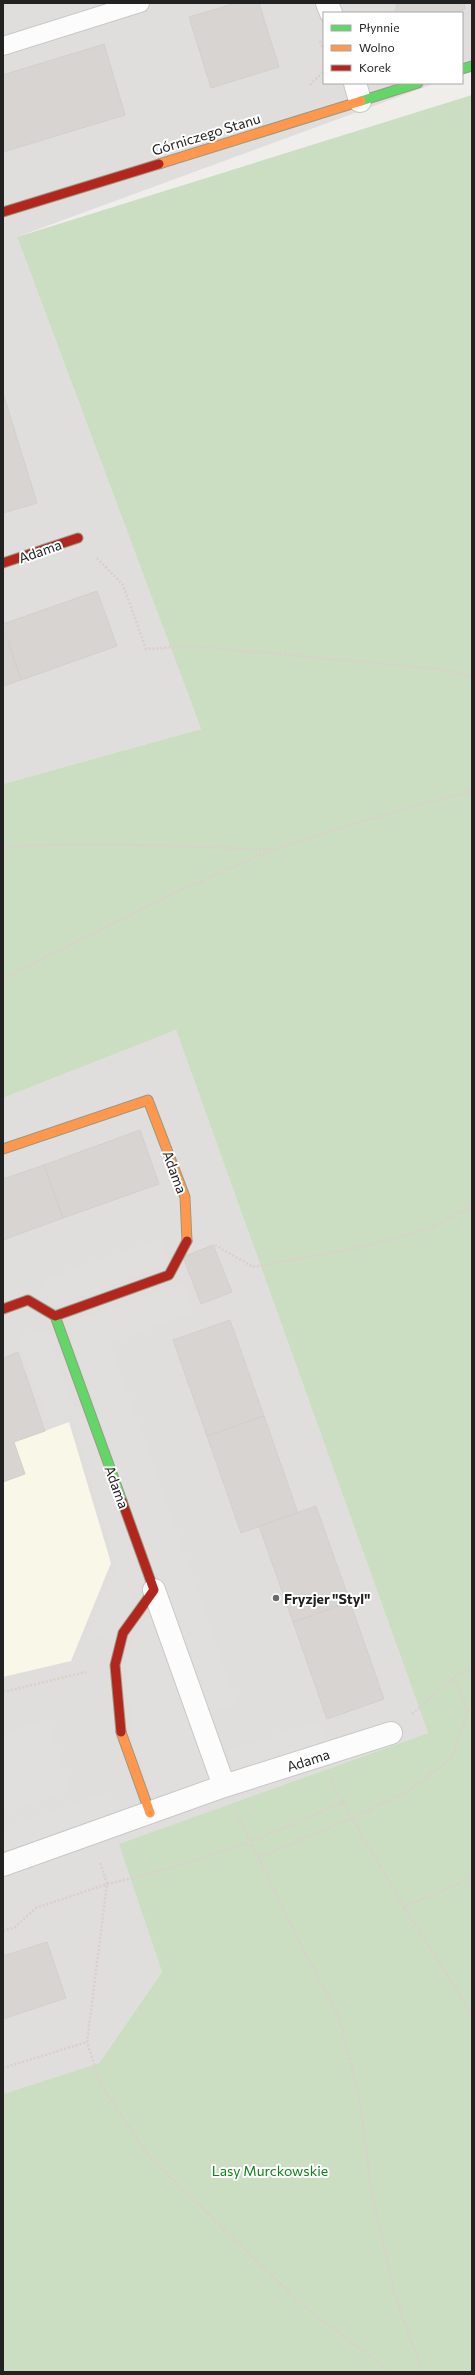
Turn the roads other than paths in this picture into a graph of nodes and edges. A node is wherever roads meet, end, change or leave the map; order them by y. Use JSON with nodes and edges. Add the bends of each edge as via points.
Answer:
{"nodes":[{"id":1,"x":140,"y":3,"type":"edge"},
{"id":2,"x":3,"y":46,"type":"edge"},
{"id":3,"x":411,"y":84,"type":"edge"},
{"id":4,"x":357,"y":92,"type":"edge"},
{"id":5,"x":3,"y":212,"type":"edge"},
{"id":6,"x":78,"y":538,"type":"road end"},
{"id":7,"x":3,"y":563,"type":"edge"},
{"id":8,"x":3,"y":1149,"type":"edge"},
{"id":9,"x":3,"y":1309,"type":"edge"},
{"id":10,"x":56,"y":1316,"type":"junction"},
{"id":11,"x":154,"y":1590,"type":"junction"},
{"id":12,"x":391,"y":1733,"type":"road end"},
{"id":13,"x":224,"y":1786,"type":"junction"},
{"id":14,"x":150,"y":1814,"type":"junction"},
{"id":15,"x":3,"y":1865,"type":"edge"}],
"edges":[{"from":1,"to":2,"type":"lane"},
{"from":3,"to":4,"type":"street","name":"Górniczego Stanu"},
{"from":4,"to":5,"type":"street","name":"Górniczego Stanu"},
{"from":6,"to":7,"type":"street","name":"Adama"},
{"from":8,"to":10,"type":"street","name":"Adama","via":[[148,1100],[186,1197],[188,1238],[169,1274]]},
{"from":9,"to":10,"type":"street","via":[[28,1300]]},
{"from":10,"to":11,"type":"street","name":"Adama"},
{"from":11,"to":13,"type":"street","name":"Adama"},
{"from":11,"to":14,"type":"street","via":[[123,1633],[115,1665],[121,1736]]},
{"from":12,"to":13,"type":"street","name":"Adama"},
{"from":13,"to":14,"type":"street","name":"Adama"},
{"from":14,"to":15,"type":"street","name":"Adama"}]}
